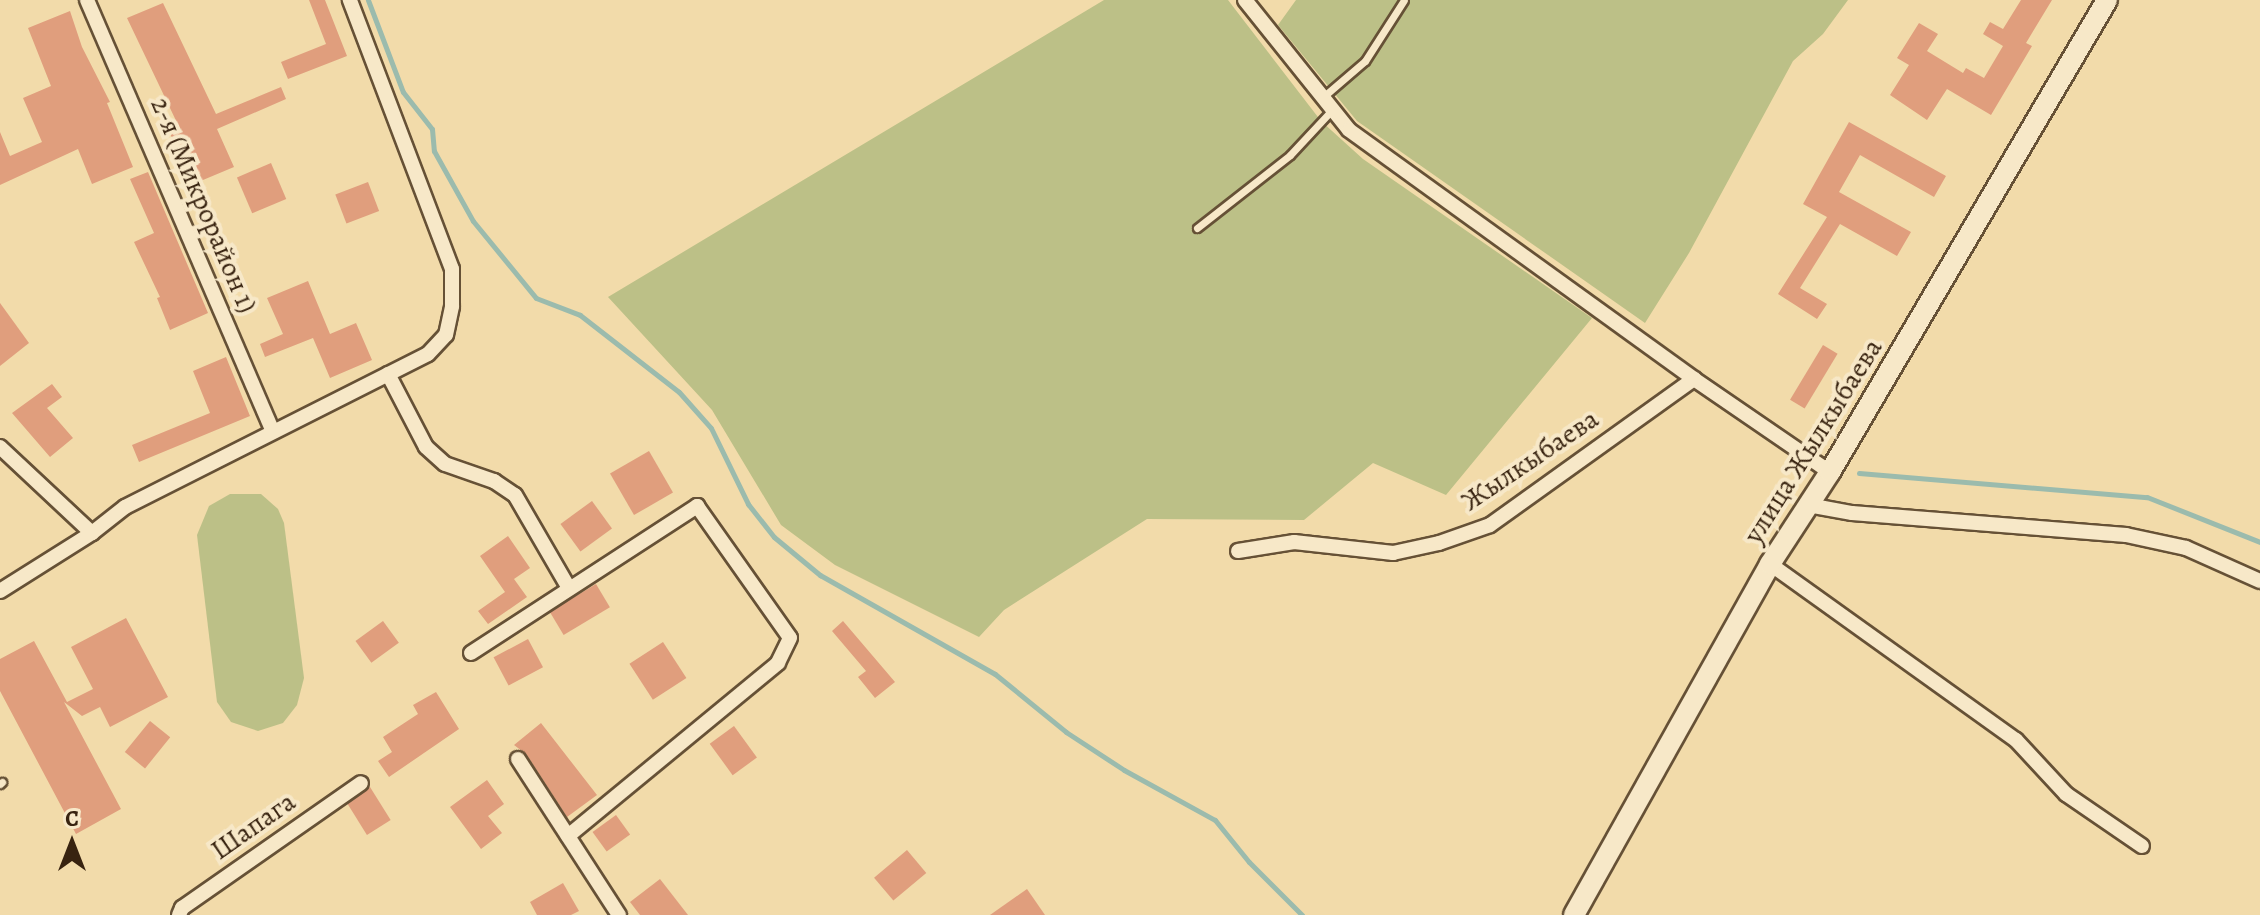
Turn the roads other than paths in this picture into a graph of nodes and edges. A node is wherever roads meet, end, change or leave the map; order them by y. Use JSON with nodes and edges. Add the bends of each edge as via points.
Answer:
{"nodes":[{"id":1,"x":87,"y":0,"type":"edge"},
{"id":2,"x":350,"y":0,"type":"edge"},
{"id":3,"x":1245,"y":0,"type":"edge"},
{"id":4,"x":1404,"y":0,"type":"edge"},
{"id":5,"x":2107,"y":0,"type":"edge"},
{"id":6,"x":1321,"y":98,"type":"junction"},
{"id":7,"x":1332,"y":110,"type":"junction"},
{"id":8,"x":1197,"y":228,"type":"dead end"},
{"id":9,"x":388,"y":374,"type":"junction"},
{"id":10,"x":1694,"y":379,"type":"junction"},
{"id":11,"x":273,"y":432,"type":"junction"},
{"id":12,"x":0,"y":447,"type":"edge"},
{"id":13,"x":1830,"y":472,"type":"junction"},
{"id":14,"x":1808,"y":505,"type":"junction"},
{"id":15,"x":92,"y":533,"type":"junction"},
{"id":16,"x":1238,"y":551,"type":"dead end"},
{"id":17,"x":1770,"y":564,"type":"junction"},
{"id":18,"x":2260,"y":581,"type":"edge"},
{"id":19,"x":569,"y":588,"type":"junction"},
{"id":20,"x":0,"y":591,"type":"edge"},
{"id":21,"x":471,"y":653,"type":"dead end"},
{"id":22,"x":518,"y":759,"type":"dead end"},
{"id":23,"x":361,"y":783,"type":"dead end"},
{"id":24,"x":568,"y":836,"type":"junction"},
{"id":25,"x":2142,"y":846,"type":"dead end"},
{"id":26,"x":179,"y":915,"type":"edge"},
{"id":27,"x":619,"y":915,"type":"edge"},
{"id":28,"x":1574,"y":915,"type":"edge"}],
"edges":[{"from":1,"to":11,"type":"street","name":"2-я (Микрорайон 1)"},
{"from":2,"to":9,"type":"street","via":[[452,269],[446,335],[428,354]]},
{"from":3,"to":6,"type":"street"},
{"from":4,"to":6,"type":"lane","via":[[1365,61]]},
{"from":5,"to":13,"type":"main road","name":"улица Жылкыбаева"},
{"from":6,"to":7,"type":"street"},
{"from":7,"to":8,"type":"lane","via":[[1290,155]]},
{"from":7,"to":10,"type":"street","via":[[1349,130]]},
{"from":9,"to":11,"type":"street"},
{"from":9,"to":19,"type":"street","via":[[426,447],[445,464],[494,481],[515,495]]},
{"from":10,"to":13,"type":"street"},
{"from":10,"to":16,"type":"street","name":"Жылкыбаева","via":[[1490,525],[1393,553],[1294,542]]},
{"from":11,"to":15,"type":"street","via":[[125,507]]},
{"from":12,"to":15,"type":"street"},
{"from":13,"to":14,"type":"main road","name":"улица Жылкыбаева"},
{"from":14,"to":17,"type":"main road","name":"улица Жылкыбаева"},
{"from":14,"to":18,"type":"street","via":[[2126,535],[2186,548]]},
{"from":15,"to":20,"type":"street"},
{"from":17,"to":25,"type":"street","via":[[2016,740],[2066,794]]},
{"from":17,"to":28,"type":"main road","name":"улица Жылкыбаева"},
{"from":19,"to":21,"type":"street"},
{"from":19,"to":24,"type":"street","via":[[697,506],[790,638],[778,663]]},
{"from":22,"to":24,"type":"street"},
{"from":23,"to":26,"type":"street","name":"Шапага"},
{"from":24,"to":27,"type":"street"}]}
